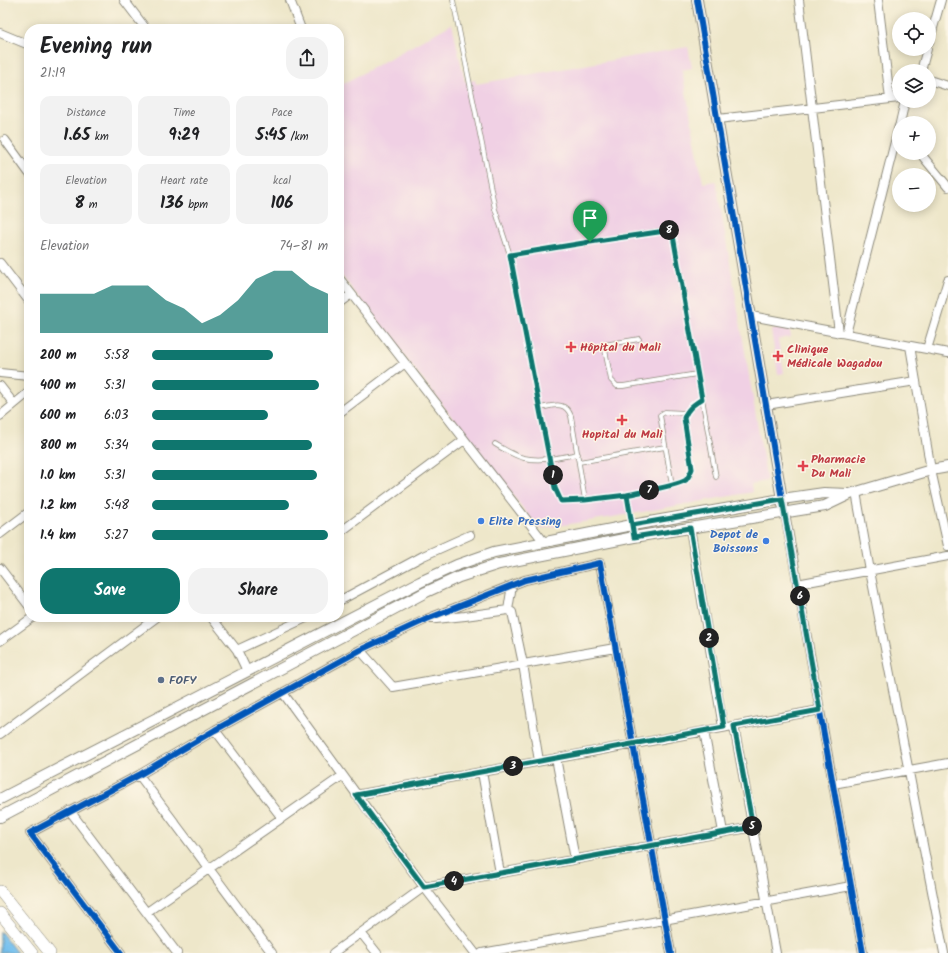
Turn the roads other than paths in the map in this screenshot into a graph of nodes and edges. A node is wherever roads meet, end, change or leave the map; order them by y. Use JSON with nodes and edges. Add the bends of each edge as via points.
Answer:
{"nodes":[{"id":1,"x":124,"y":0,"type":"edge"},
{"id":2,"x":290,"y":0,"type":"edge"},
{"id":3,"x":452,"y":0,"type":"edge"},
{"id":4,"x":697,"y":0,"type":"edge"},
{"id":5,"x":799,"y":0,"type":"edge"},
{"id":6,"x":878,"y":0,"type":"edge"},
{"id":7,"x":940,"y":0,"type":"edge"},
{"id":8,"x":936,"y":15,"type":"edge"},
{"id":9,"x":142,"y":24,"type":"edge"},
{"id":10,"x":299,"y":24,"type":"edge"},
{"id":11,"x":0,"y":33,"type":"edge"},
{"id":12,"x":24,"y":43,"type":"edge"},
{"id":13,"x":936,"y":82,"type":"edge"},
{"id":14,"x":948,"y":86,"type":"edge"},
{"id":15,"x":890,"y":99,"type":"joint"},
{"id":16,"x":812,"y":108,"type":"junction"},
{"id":17,"x":718,"y":119,"type":"junction"},
{"id":18,"x":5,"y":140,"type":"dead end"},
{"id":19,"x":892,"y":152,"type":"edge"},
{"id":20,"x":926,"y":160,"type":"edge"},
{"id":21,"x":24,"y":166,"type":"edge"},
{"id":22,"x":948,"y":187,"type":"edge"},
{"id":23,"x":510,"y":255,"type":"junction"},
{"id":24,"x":0,"y":263,"type":"edge"},
{"id":25,"x":948,"y":280,"type":"edge"},
{"id":26,"x":344,"y":284,"type":"edge"},
{"id":27,"x":24,"y":294,"type":"edge"},
{"id":28,"x":352,"y":294,"type":"junction"},
{"id":29,"x":344,"y":300,"type":"edge"},
{"id":30,"x":751,"y":316,"type":"junction"},
{"id":31,"x":842,"y":333,"type":"junction"},
{"id":32,"x":639,"y":339,"type":"dead end"},
{"id":33,"x":910,"y":346,"type":"junction"},
{"id":34,"x":926,"y":349,"type":"junction"},
{"id":35,"x":948,"y":353,"type":"edge"},
{"id":36,"x":405,"y":363,"type":"junction"},
{"id":37,"x":0,"y":374,"type":"edge"},
{"id":38,"x":697,"y":374,"type":"junction"},
{"id":39,"x":24,"y":376,"type":"edge"},
{"id":40,"x":916,"y":381,"type":"junction"},
{"id":41,"x":0,"y":386,"type":"edge"},
{"id":42,"x":24,"y":396,"type":"edge"},
{"id":43,"x":702,"y":399,"type":"junction"},
{"id":44,"x":14,"y":404,"type":"junction"},
{"id":45,"x":766,"y":405,"type":"junction"},
{"id":46,"x":540,"y":408,"type":"junction"},
{"id":47,"x":344,"y":409,"type":"edge"},
{"id":48,"x":686,"y":412,"type":"junction"},
{"id":49,"x":0,"y":416,"type":"edge"},
{"id":50,"x":464,"y":440,"type":"junction"},
{"id":51,"x":495,"y":444,"type":"dead end"},
{"id":52,"x":666,"y":447,"type":"junction"},
{"id":53,"x":578,"y":454,"type":"junction"},
{"id":54,"x":550,"y":458,"type":"junction"},
{"id":55,"x":579,"y":462,"type":"junction"},
{"id":56,"x":948,"y":467,"type":"edge"},
{"id":57,"x":931,"y":470,"type":"junction"},
{"id":58,"x":716,"y":477,"type":"dead end"},
{"id":59,"x":672,"y":485,"type":"junction"},
{"id":60,"x":853,"y":493,"type":"junction"},
{"id":61,"x":627,"y":495,"type":"junction"},
{"id":62,"x":782,"y":499,"type":"junction"},
{"id":63,"x":585,"y":500,"type":"junction"},
{"id":64,"x":785,"y":513,"type":"junction"},
{"id":65,"x":24,"y":516,"type":"edge"},
{"id":66,"x":632,"y":525,"type":"junction"},
{"id":67,"x":690,"y":528,"type":"junction"},
{"id":68,"x":344,"y":529,"type":"edge"},
{"id":69,"x":0,"y":534,"type":"edge"},
{"id":70,"x":470,"y":535,"type":"dead end"},
{"id":71,"x":634,"y":537,"type":"junction"},
{"id":72,"x":544,"y":542,"type":"junction"},
{"id":73,"x":948,"y":546,"type":"edge"},
{"id":74,"x":948,"y":556,"type":"edge"},
{"id":75,"x":0,"y":568,"type":"edge"},
{"id":76,"x":870,"y":571,"type":"junction"},
{"id":77,"x":798,"y":584,"type":"junction"},
{"id":78,"x":512,"y":585,"type":"junction"},
{"id":79,"x":24,"y":599,"type":"edge"},
{"id":80,"x":344,"y":599,"type":"edge"},
{"id":81,"x":508,"y":610,"type":"junction"},
{"id":82,"x":427,"y":619,"type":"junction"},
{"id":83,"x":344,"y":621,"type":"edge"},
{"id":84,"x":26,"y":622,"type":"edge"},
{"id":85,"x":150,"y":622,"type":"edge"},
{"id":86,"x":215,"y":622,"type":"edge"},
{"id":87,"x":297,"y":622,"type":"edge"},
{"id":88,"x":342,"y":622,"type":"edge"},
{"id":89,"x":0,"y":641,"type":"edge"},
{"id":90,"x":615,"y":648,"type":"junction"},
{"id":91,"x":237,"y":650,"type":"junction"},
{"id":92,"x":360,"y":650,"type":"junction"},
{"id":93,"x":523,"y":664,"type":"junction"},
{"id":94,"x":247,"y":671,"type":"junction"},
{"id":95,"x":283,"y":693,"type":"junction"},
{"id":96,"x":820,"y":710,"type":"junction"},
{"id":97,"x":734,"y":726,"type":"junction"},
{"id":98,"x":724,"y":727,"type":"junction"},
{"id":99,"x":215,"y":730,"type":"junction"},
{"id":100,"x":704,"y":731,"type":"junction"},
{"id":101,"x":0,"y":734,"type":"edge"},
{"id":102,"x":633,"y":744,"type":"junction"},
{"id":103,"x":556,"y":758,"type":"junction"},
{"id":104,"x":539,"y":761,"type":"junction"},
{"id":105,"x":948,"y":763,"type":"edge"},
{"id":106,"x":908,"y":770,"type":"junction"},
{"id":107,"x":482,"y":772,"type":"junction"},
{"id":108,"x":139,"y":775,"type":"junction"},
{"id":109,"x":342,"y":776,"type":"junction"},
{"id":110,"x":833,"y":784,"type":"junction"},
{"id":111,"x":356,"y":795,"type":"junction"},
{"id":112,"x":0,"y":799,"type":"edge"},
{"id":113,"x":70,"y":811,"type":"junction"},
{"id":114,"x":0,"y":817,"type":"edge"},
{"id":115,"x":282,"y":818,"type":"junction"},
{"id":116,"x":753,"y":827,"type":"junction"},
{"id":117,"x":723,"y":832,"type":"junction"},
{"id":118,"x":651,"y":845,"type":"junction"},
{"id":119,"x":574,"y":859,"type":"junction"},
{"id":120,"x":209,"y":869,"type":"junction"},
{"id":121,"x":500,"y":873,"type":"junction"},
{"id":122,"x":851,"y":886,"type":"junction"},
{"id":123,"x":424,"y":887,"type":"junction"},
{"id":124,"x":0,"y":891,"type":"edge"},
{"id":125,"x":766,"y":901,"type":"junction"},
{"id":126,"x":147,"y":912,"type":"junction"},
{"id":127,"x":0,"y":913,"type":"edge"},
{"id":128,"x":665,"y":920,"type":"junction"},
{"id":129,"x":361,"y":933,"type":"junction"},
{"id":130,"x":32,"y":953,"type":"edge"},
{"id":131,"x":50,"y":953,"type":"edge"},
{"id":132,"x":121,"y":953,"type":"edge"},
{"id":133,"x":177,"y":953,"type":"edge"},
{"id":134,"x":272,"y":953,"type":"edge"},
{"id":135,"x":333,"y":953,"type":"edge"},
{"id":136,"x":377,"y":953,"type":"edge"},
{"id":137,"x":475,"y":953,"type":"edge"},
{"id":138,"x":482,"y":953,"type":"edge"},
{"id":139,"x":671,"y":953,"type":"edge"},
{"id":140,"x":776,"y":953,"type":"edge"},
{"id":141,"x":863,"y":953,"type":"edge"},
{"id":142,"x":944,"y":953,"type":"edge"}],
"edges":[{"from":1,"to":9,"type":"street"},
{"from":2,"to":10,"type":"street"},
{"from":3,"to":23,"type":"lane","via":[[495,209]]},
{"from":4,"to":17,"type":"street"},
{"from":5,"to":16,"type":"street"},
{"from":6,"to":15,"type":"street"},
{"from":7,"to":8,"type":"street"},
{"from":11,"to":12,"type":"street"},
{"from":13,"to":14,"type":"street"},
{"from":15,"to":16,"type":"street"},
{"from":16,"to":17,"type":"street"},
{"from":16,"to":31,"type":"street"},
{"from":17,"to":30,"type":"street"},
{"from":18,"to":21,"type":"street"},
{"from":19,"to":31,"type":"street"},
{"from":20,"to":22,"type":"street"},
{"from":23,"to":38,"type":"lane","via":[[672,230]]},
{"from":23,"to":46,"type":"lane"},
{"from":24,"to":27,"type":"street"},
{"from":25,"to":34,"type":"street"},
{"from":26,"to":28,"type":"street"},
{"from":28,"to":29,"type":"street"},
{"from":28,"to":36,"type":"street"},
{"from":30,"to":31,"type":"street"},
{"from":30,"to":45,"type":"street"},
{"from":31,"to":33,"type":"street"},
{"from":32,"to":38,"type":"lane","via":[[604,344],[611,380],[617,386]]},
{"from":33,"to":34,"type":"street"},
{"from":33,"to":40,"type":"street"},
{"from":34,"to":35,"type":"street"},
{"from":36,"to":47,"type":"street"},
{"from":36,"to":50,"type":"street"},
{"from":37,"to":39,"type":"street"},
{"from":38,"to":43,"type":"lane"},
{"from":40,"to":45,"type":"street"},
{"from":40,"to":57,"type":"street"},
{"from":41,"to":44,"type":"street"},
{"from":42,"to":44,"type":"street"},
{"from":43,"to":48,"type":"lane"},
{"from":43,"to":58,"type":"lane"},
{"from":44,"to":49,"type":"street"},
{"from":45,"to":62,"type":"street"},
{"from":46,"to":53,"type":"lane","via":[[562,405],[569,409]]},
{"from":46,"to":54,"type":"lane"},
{"from":48,"to":52,"type":"lane","via":[[665,412],[660,415]]},
{"from":48,"to":59,"type":"lane","via":[[684,418],[692,469],[685,481]]},
{"from":50,"to":68,"type":"street"},
{"from":50,"to":72,"type":"street"},
{"from":51,"to":54,"type":"lane","via":[[524,458]]},
{"from":52,"to":55,"type":"lane"},
{"from":52,"to":59,"type":"lane"},
{"from":53,"to":54,"type":"lane"},
{"from":53,"to":55,"type":"lane"},
{"from":54,"to":63,"type":"lane","via":[[555,488],[561,501]]},
{"from":55,"to":63,"type":"lane"},
{"from":56,"to":57,"type":"street"},
{"from":57,"to":60,"type":"street"},
{"from":57,"to":73,"type":"street"},
{"from":59,"to":61,"type":"lane"},
{"from":60,"to":62,"type":"street","via":[[824,493]]},
{"from":60,"to":64,"type":"street","via":[[825,506]]},
{"from":60,"to":76,"type":"street"},
{"from":61,"to":63,"type":"lane"},
{"from":61,"to":66,"type":"lane"},
{"from":62,"to":64,"type":"street"},
{"from":62,"to":66,"type":"street"},
{"from":64,"to":67,"type":"street"},
{"from":64,"to":77,"type":"street"},
{"from":65,"to":69,"type":"street"},
{"from":66,"to":71,"type":"lane"},
{"from":66,"to":72,"type":"street"},
{"from":67,"to":71,"type":"street"},
{"from":67,"to":98,"type":"street"},
{"from":70,"to":80,"type":"street","via":[[423,556]]},
{"from":71,"to":114,"type":"street","via":[[499,564],[459,577]]},
{"from":72,"to":83,"type":"street","via":[[494,552],[457,565]]},
{"from":74,"to":76,"type":"street"},
{"from":75,"to":79,"type":"street"},
{"from":76,"to":77,"type":"street"},
{"from":76,"to":106,"type":"street"},
{"from":77,"to":96,"type":"street"},
{"from":78,"to":81,"type":"street"},
{"from":78,"to":82,"type":"street"},
{"from":78,"to":90,"type":"street","via":[[600,563]]},
{"from":81,"to":82,"type":"street"},
{"from":81,"to":93,"type":"street","via":[[512,612]]},
{"from":82,"to":92,"type":"street"},
{"from":84,"to":89,"type":"street"},
{"from":85,"to":101,"type":"street"},
{"from":86,"to":91,"type":"street"},
{"from":87,"to":91,"type":"street"},
{"from":88,"to":94,"type":"street"},
{"from":90,"to":93,"type":"street"},
{"from":90,"to":102,"type":"street"},
{"from":91,"to":94,"type":"street"},
{"from":92,"to":93,"type":"street","via":[[393,687]]},
{"from":92,"to":95,"type":"street"},
{"from":93,"to":104,"type":"street"},
{"from":94,"to":112,"type":"street"},
{"from":95,"to":99,"type":"street"},
{"from":95,"to":109,"type":"street"},
{"from":96,"to":97,"type":"street"},
{"from":96,"to":110,"type":"street"},
{"from":97,"to":98,"type":"street"},
{"from":97,"to":116,"type":"street"},
{"from":98,"to":100,"type":"street"},
{"from":99,"to":108,"type":"street"},
{"from":99,"to":115,"type":"street"},
{"from":100,"to":102,"type":"street"},
{"from":100,"to":117,"type":"street"},
{"from":102,"to":103,"type":"street"},
{"from":102,"to":118,"type":"street"},
{"from":103,"to":104,"type":"street"},
{"from":103,"to":119,"type":"street"},
{"from":104,"to":107,"type":"street"},
{"from":105,"to":106,"type":"street"},
{"from":106,"to":110,"type":"street"},
{"from":106,"to":142,"type":"street"},
{"from":107,"to":111,"type":"street"},
{"from":107,"to":121,"type":"street"},
{"from":108,"to":113,"type":"street"},
{"from":108,"to":120,"type":"street"},
{"from":109,"to":111,"type":"street"},
{"from":109,"to":115,"type":"street"},
{"from":110,"to":122,"type":"street"},
{"from":111,"to":123,"type":"street"},
{"from":113,"to":126,"type":"street"},
{"from":113,"to":132,"type":"street","via":[[30,832]]},
{"from":115,"to":120,"type":"street"},
{"from":116,"to":117,"type":"street"},
{"from":116,"to":125,"type":"street"},
{"from":117,"to":118,"type":"street"},
{"from":118,"to":119,"type":"street"},
{"from":118,"to":128,"type":"street"},
{"from":119,"to":121,"type":"street"},
{"from":120,"to":126,"type":"street"},
{"from":120,"to":134,"type":"street"},
{"from":121,"to":123,"type":"street"},
{"from":122,"to":125,"type":"street"},
{"from":122,"to":141,"type":"street"},
{"from":123,"to":129,"type":"street"},
{"from":123,"to":137,"type":"street"},
{"from":124,"to":131,"type":"main road"},
{"from":125,"to":128,"type":"street"},
{"from":125,"to":140,"type":"street"},
{"from":126,"to":133,"type":"street"},
{"from":127,"to":130,"type":"main road"},
{"from":128,"to":138,"type":"street"},
{"from":128,"to":139,"type":"street"},
{"from":129,"to":135,"type":"street"},
{"from":129,"to":136,"type":"street"}]}
